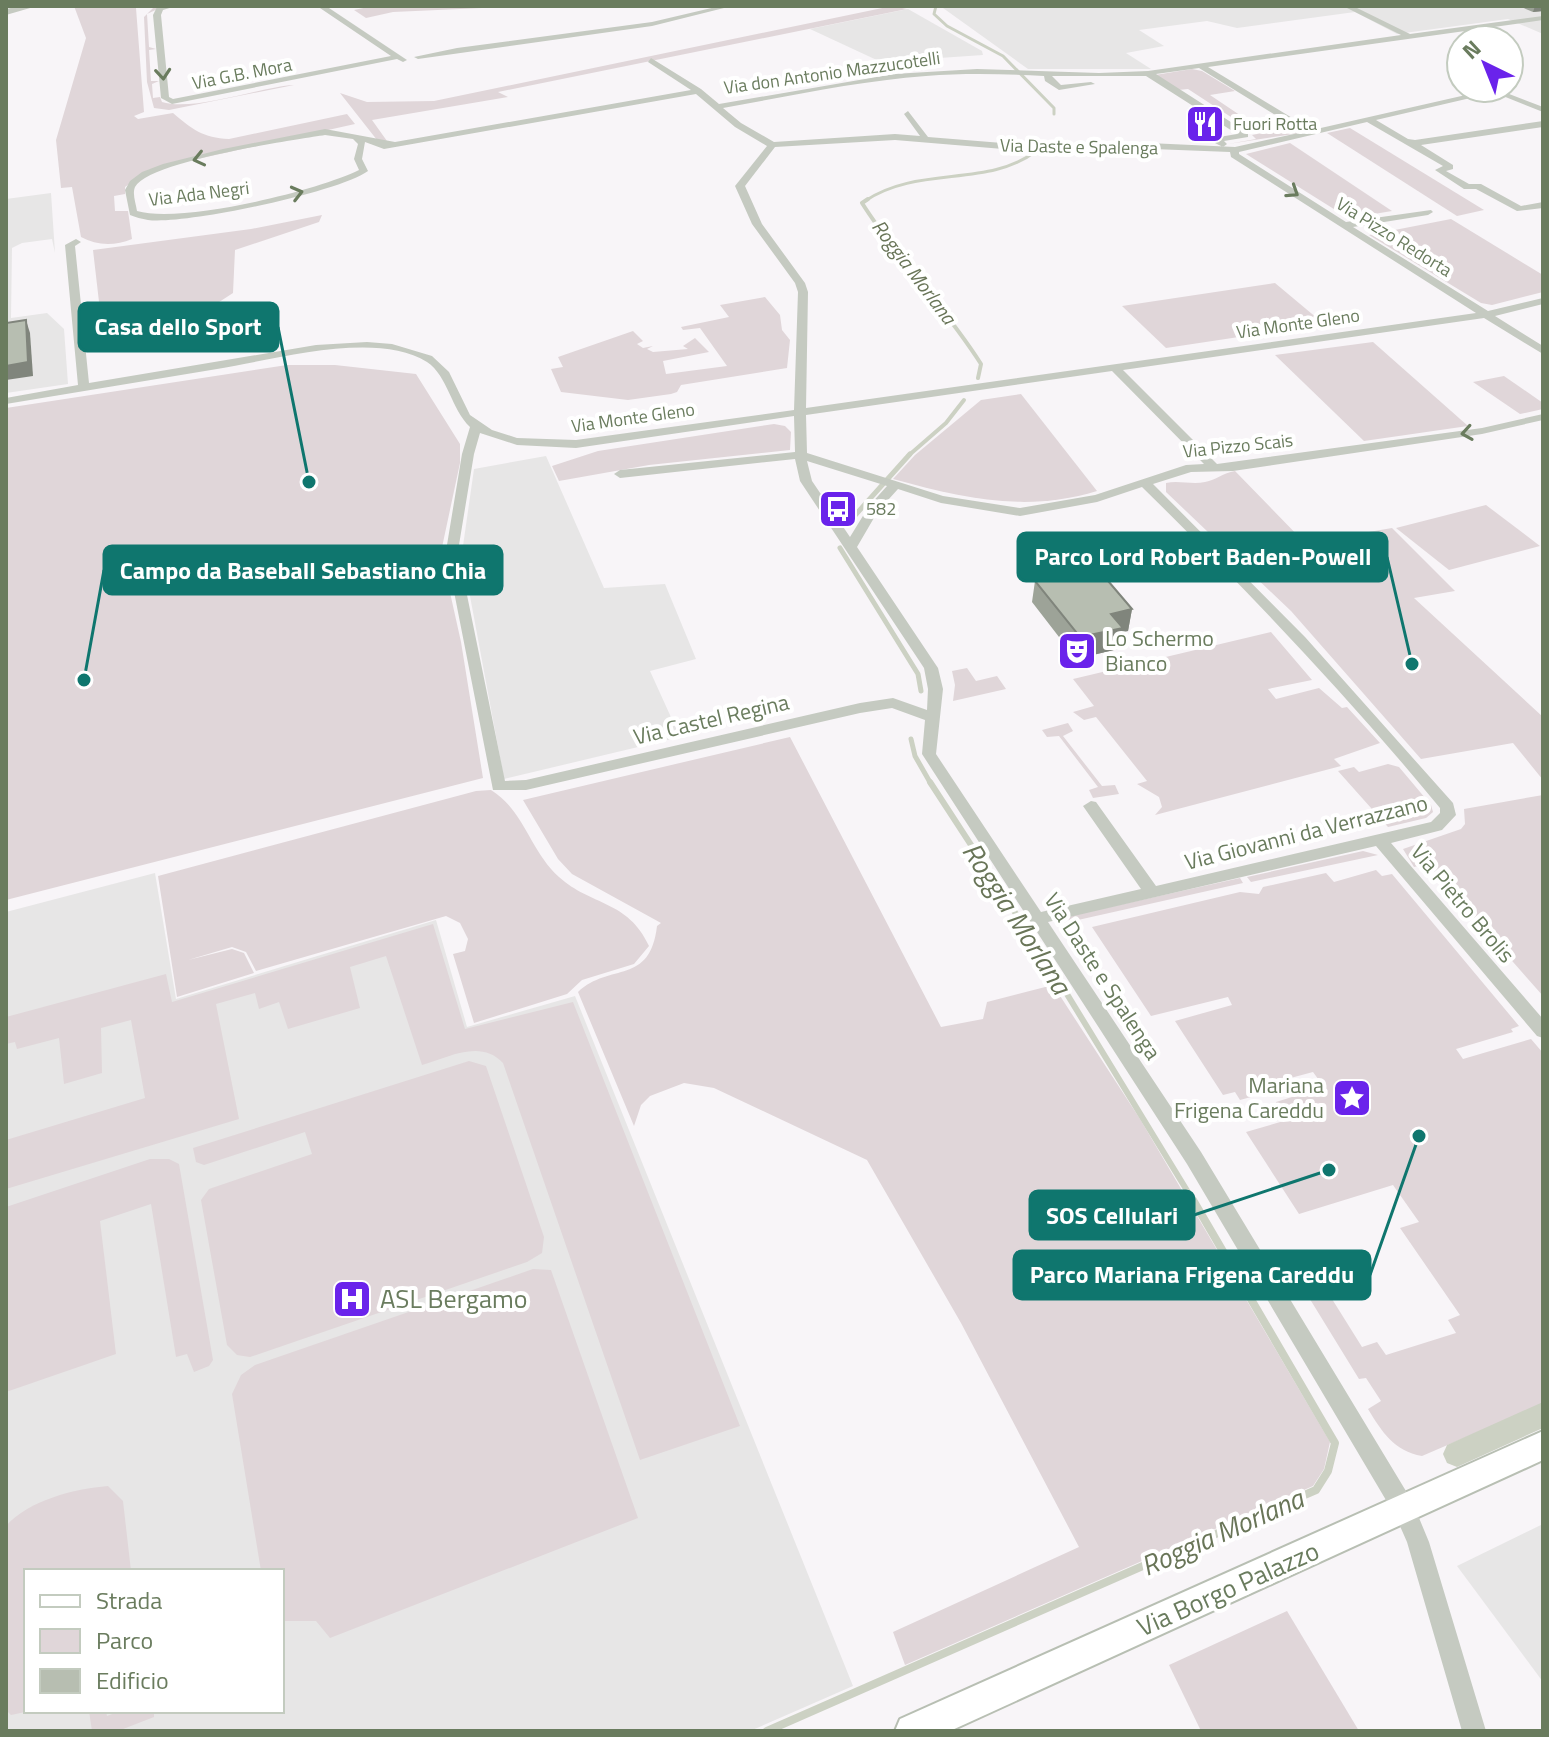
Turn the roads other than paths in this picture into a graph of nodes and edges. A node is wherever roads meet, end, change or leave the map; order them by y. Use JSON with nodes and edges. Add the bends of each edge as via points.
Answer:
{"nodes":[{"id":1,"x":32,"y":6,"type":"edge"},
{"id":2,"x":172,"y":6,"type":"edge"},
{"id":3,"x":321,"y":6,"type":"edge"},
{"id":4,"x":728,"y":6,"type":"edge"},
{"id":5,"x":1347,"y":6,"type":"edge"},
{"id":6,"x":6,"y":12,"type":"edge"},
{"id":7,"x":1543,"y":18,"type":"edge"},
{"id":8,"x":1410,"y":37,"type":"junction"},
{"id":9,"x":406,"y":56,"type":"junction"},
{"id":10,"x":651,"y":60,"type":"dead end"},
{"id":11,"x":1201,"y":66,"type":"junction"},
{"id":12,"x":1148,"y":73,"type":"junction"},
{"id":13,"x":698,"y":91,"type":"junction"},
{"id":14,"x":1445,"y":103,"type":"edge"},
{"id":15,"x":717,"y":107,"type":"junction"},
{"id":16,"x":908,"y":114,"type":"dead end"},
{"id":17,"x":1369,"y":120,"type":"junction"},
{"id":18,"x":1543,"y":124,"type":"edge"},
{"id":19,"x":1311,"y":133,"type":"junction"},
{"id":20,"x":357,"y":138,"type":"junction"},
{"id":21,"x":923,"y":138,"type":"junction"},
{"id":22,"x":1216,"y":140,"type":"junction"},
{"id":23,"x":1411,"y":142,"type":"junction"},
{"id":24,"x":394,"y":144,"type":"junction"},
{"id":25,"x":772,"y":145,"type":"junction"},
{"id":26,"x":1160,"y":148,"type":"junction"},
{"id":27,"x":1235,"y":150,"type":"junction"},
{"id":28,"x":362,"y":153,"type":"junction"},
{"id":29,"x":1543,"y":205,"type":"edge"},
{"id":30,"x":1428,"y":212,"type":"dead end"},
{"id":31,"x":1345,"y":225,"type":"junction"},
{"id":32,"x":76,"y":242,"type":"dead end"},
{"id":33,"x":1543,"y":301,"type":"edge"},
{"id":34,"x":1486,"y":315,"type":"junction"},
{"id":35,"x":1543,"y":351,"type":"edge"},
{"id":36,"x":1115,"y":368,"type":"junction"},
{"id":37,"x":84,"y":388,"type":"junction"},
{"id":38,"x":6,"y":401,"type":"edge"},
{"id":39,"x":800,"y":413,"type":"junction"},
{"id":40,"x":1543,"y":417,"type":"edge"},
{"id":41,"x":476,"y":427,"type":"junction"},
{"id":42,"x":801,"y":455,"type":"junction"},
{"id":43,"x":1213,"y":466,"type":"junction"},
{"id":44,"x":620,"y":474,"type":"dead end"},
{"id":45,"x":1144,"y":482,"type":"junction"},
{"id":46,"x":884,"y":483,"type":"junction"},
{"id":47,"x":851,"y":546,"type":"junction"},
{"id":48,"x":932,"y":717,"type":"junction"},
{"id":49,"x":1091,"y":806,"type":"dead end"},
{"id":50,"x":1380,"y":840,"type":"junction"},
{"id":51,"x":1152,"y":892,"type":"junction"},
{"id":52,"x":1036,"y":919,"type":"junction"},
{"id":53,"x":1543,"y":1031,"type":"edge"},
{"id":54,"x":1543,"y":1445,"type":"edge"},
{"id":55,"x":1404,"y":1509,"type":"junction"},
{"id":56,"x":912,"y":1731,"type":"edge"},
{"id":57,"x":1474,"y":1731,"type":"edge"}],
"edges":[{"from":1,"to":6,"type":"street"},
{"from":2,"to":9,"type":"street","name":"Via G.B. Mora","one_way":true,"via":[[157,15],[167,100],[184,102]]},
{"from":3,"to":9,"type":"street","via":[[384,48]]},
{"from":4,"to":9,"type":"street","name":"Via G.B. Mora","via":[[670,21]]},
{"from":5,"to":8,"type":"street"},
{"from":7,"to":8,"type":"street","name":"Via don Antonio Mazzucotelli"},
{"from":8,"to":11,"type":"street","name":"Via don Antonio Mazzucotelli"},
{"from":10,"to":13,"type":"street"},
{"from":11,"to":12,"type":"street","name":"Via don Antonio Mazzucotelli"},
{"from":11,"to":19,"type":"street"},
{"from":12,"to":15,"type":"street","name":"Via don Antonio Mazzucotelli","via":[[1059,88],[1048,74],[913,74]]},
{"from":12,"to":22,"type":"street","via":[[1245,135]]},
{"from":13,"to":15,"type":"street"},
{"from":13,"to":24,"type":"street","name":"Via Ada Negri"},
{"from":14,"to":17,"type":"street","name":"Via Daste e Spalenga"},
{"from":15,"to":25,"type":"street"},
{"from":16,"to":21,"type":"street"},
{"from":17,"to":19,"type":"street","name":"Via Daste e Spalenga"},
{"from":17,"to":23,"type":"street"},
{"from":18,"to":23,"type":"street"},
{"from":19,"to":27,"type":"street","name":"Via Daste e Spalenga"},
{"from":20,"to":24,"type":"street","name":"Via Ada Negri"},
{"from":20,"to":28,"type":"street"},
{"from":20,"to":28,"type":"street","name":"Via Ada Negri","one_way":true,"via":[[325,132],[160,168],[136,179],[129,189],[133,213],[174,216],[326,186],[361,174]]},
{"from":21,"to":25,"type":"street","name":"Via Daste e Spalenga","via":[[855,137]]},
{"from":21,"to":26,"type":"street","name":"Via Daste e Spalenga","via":[[1052,150]]},
{"from":22,"to":26,"type":"street"},
{"from":22,"to":27,"type":"street"},
{"from":23,"to":29,"type":"street","via":[[1450,167],[1439,170],[1467,187],[1478,186],[1520,209]]},
{"from":24,"to":28,"type":"street","name":"Via Ada Negri"},
{"from":25,"to":39,"type":"street","name":"Via Daste e Spalenga","via":[[740,186],[757,224],[800,283]]},
{"from":26,"to":27,"type":"street","name":"Via Daste e Spalenga"},
{"from":27,"to":31,"type":"street","name":"Via Pizzo Redorta","one_way":true,"via":[[1234,155]]},
{"from":30,"to":31,"type":"street"},
{"from":31,"to":34,"type":"street","name":"Via Pizzo Redorta"},
{"from":32,"to":37,"type":"street","via":[[70,245]]},
{"from":33,"to":34,"type":"street","name":"Via Monte Gleno"},
{"from":34,"to":35,"type":"street","name":"Via Pizzo Redorta"},
{"from":34,"to":36,"type":"street","name":"Via Monte Gleno"},
{"from":36,"to":39,"type":"street","name":"Via Monte Gleno"},
{"from":36,"to":43,"type":"street"},
{"from":37,"to":38,"type":"street"},
{"from":37,"to":41,"type":"street","via":[[374,345],[436,363]]},
{"from":39,"to":41,"type":"street","name":"Via Monte Gleno","via":[[559,445]]},
{"from":39,"to":42,"type":"street","name":"Via Daste e Spalenga"},
{"from":40,"to":43,"type":"street","name":"Via Pizzo Scais","one_way":true,"via":[[1482,431]]},
{"from":41,"to":48,"type":"street","name":"Via Castel Regina","via":[[452,551],[498,786],[526,785],[860,708],[893,703]]},
{"from":42,"to":44,"type":"street"},
{"from":42,"to":46,"type":"street"},
{"from":42,"to":47,"type":"street","name":"Via Daste e Spalenga","via":[[806,481]]},
{"from":43,"to":45,"type":"street","name":"Via Pizzo Scais"},
{"from":45,"to":46,"type":"street","name":"Via Pizzo Scais","via":[[1066,506],[1020,512]]},
{"from":45,"to":50,"type":"street","name":"Via Giovanni da Verrazzano","via":[[1262,596],[1448,807],[1448,815],[1436,826]]},
{"from":46,"to":47,"type":"street"},
{"from":47,"to":48,"type":"street","name":"Via Daste e Spalenga","via":[[931,668],[937,681]]},
{"from":48,"to":52,"type":"street","name":"Via Daste e Spalenga","via":[[929,754]]},
{"from":49,"to":51,"type":"street"},
{"from":50,"to":51,"type":"street","name":"Via Giovanni da Verrazzano"},
{"from":50,"to":53,"type":"street","name":"Via Pietro Brolis"},
{"from":51,"to":52,"type":"street","name":"Via Giovanni da Verrazzano"},
{"from":52,"to":55,"type":"street","name":"Via Daste e Spalenga","via":[[1258,1260]]},
{"from":54,"to":55,"type":"main road","name":"Via Borgo Palazzo"},
{"from":55,"to":56,"type":"main road","name":"Via Borgo Palazzo"},
{"from":55,"to":57,"type":"street","name":"Via Daste e Spalenga"}]}
